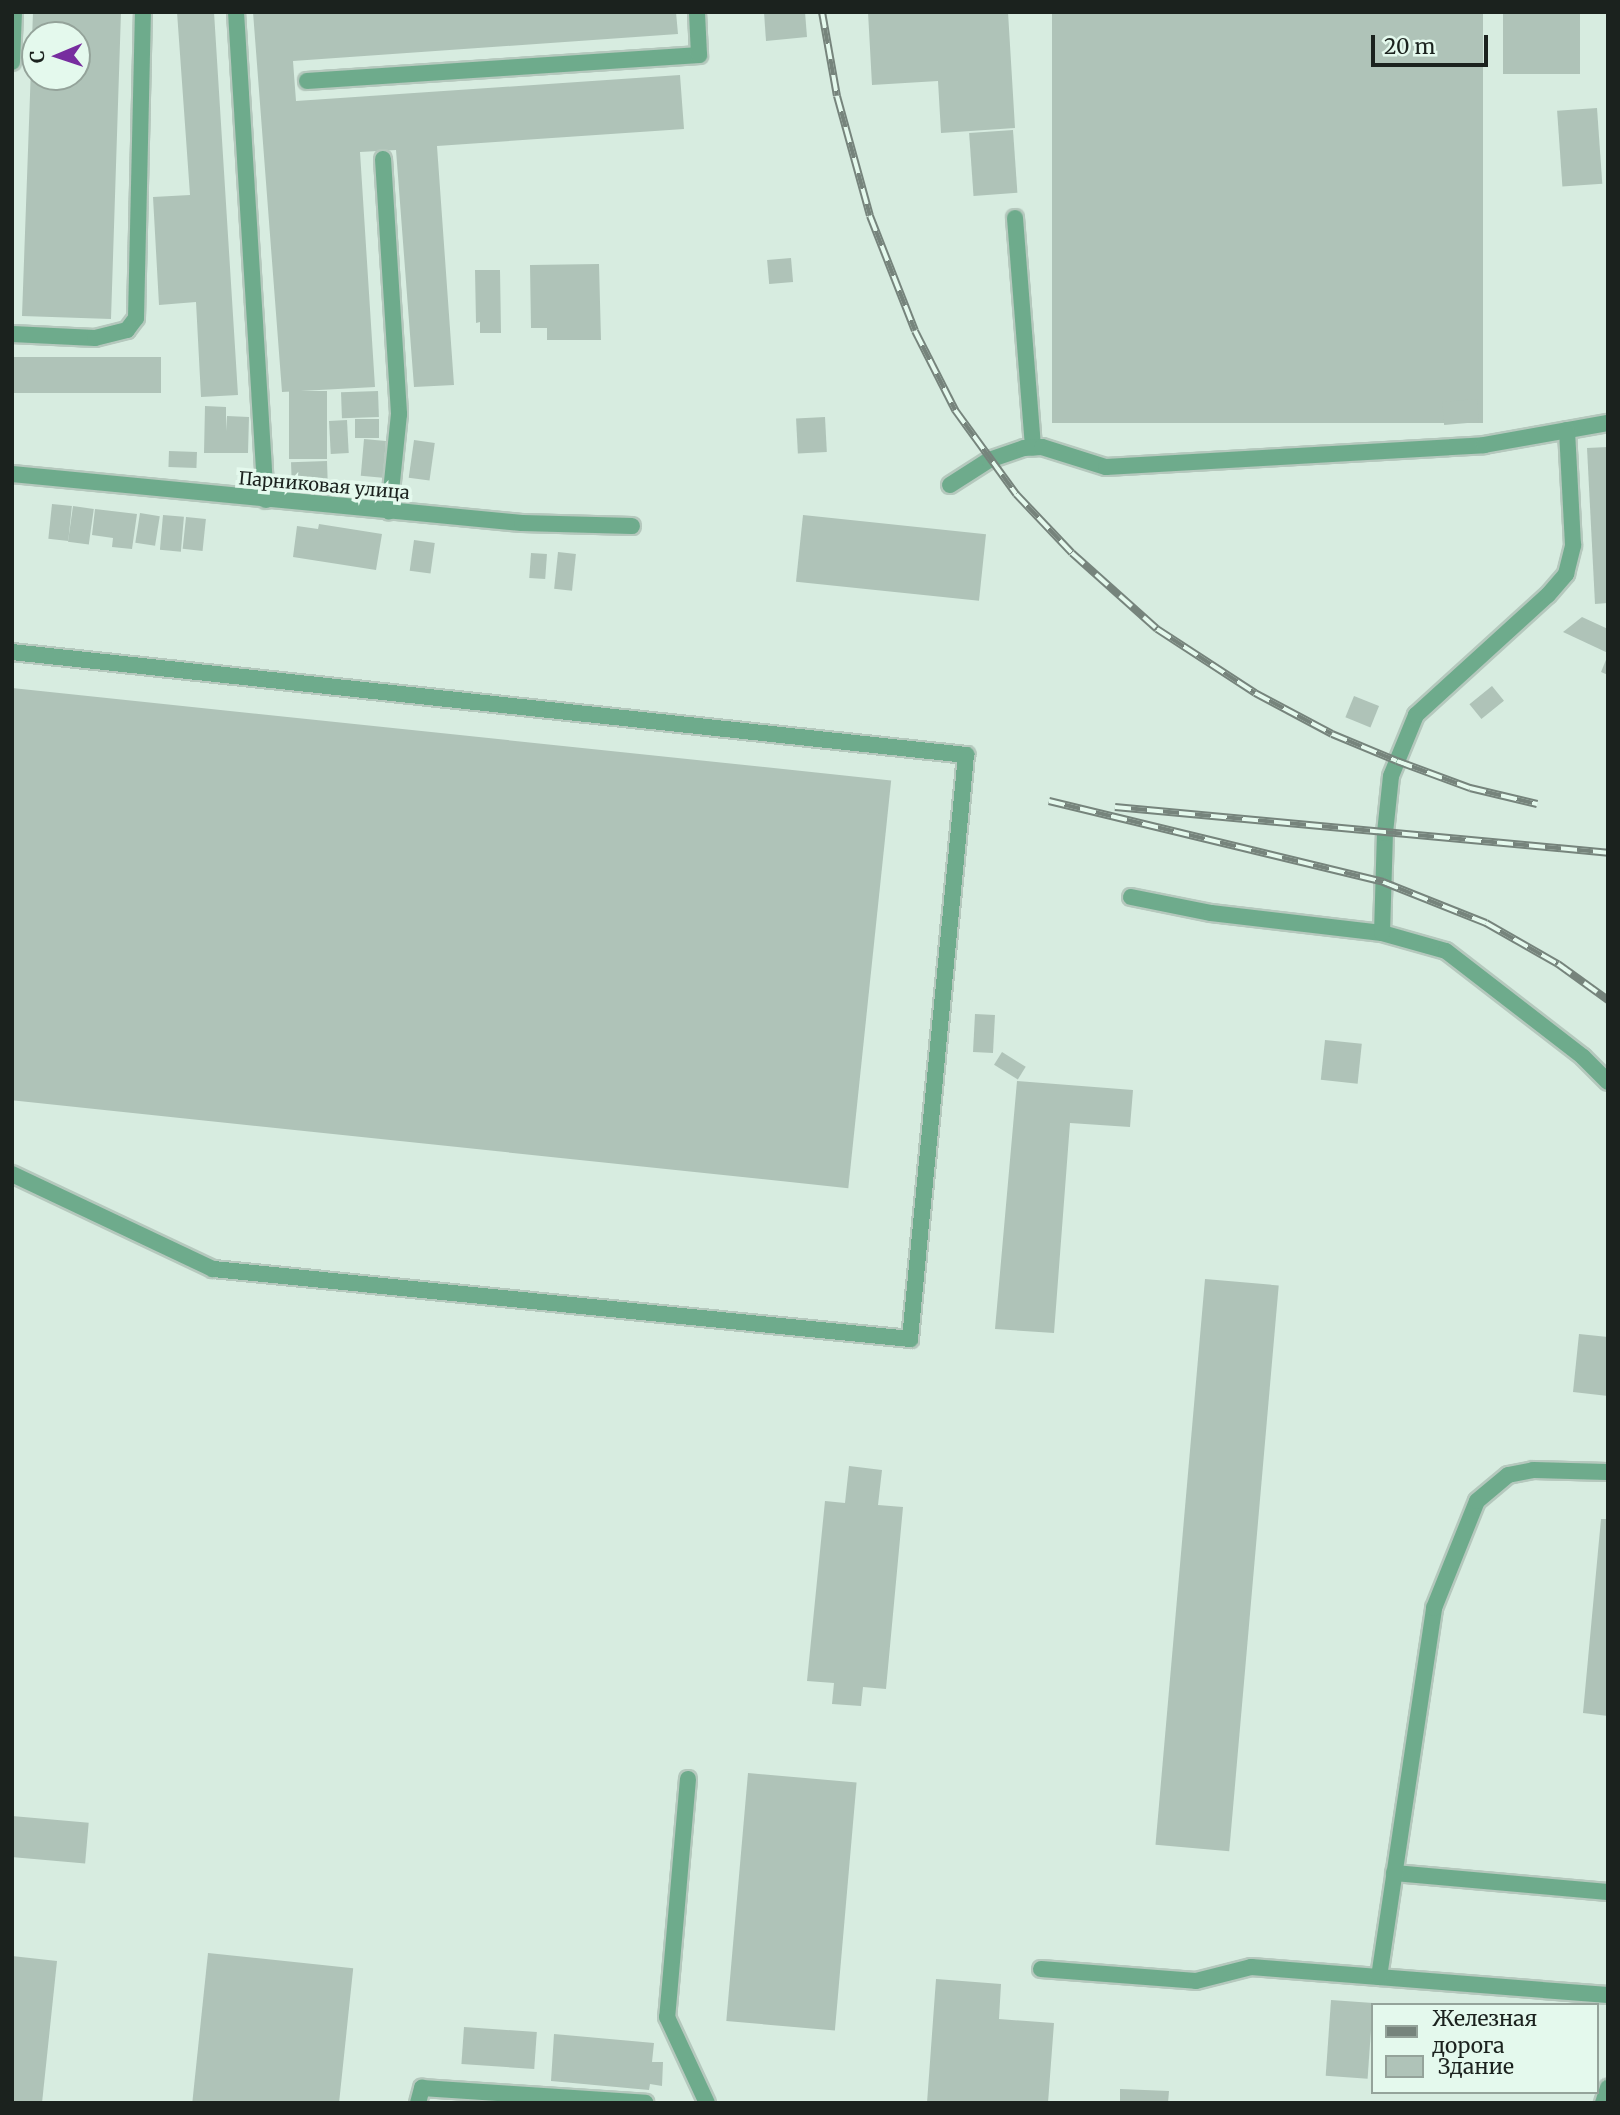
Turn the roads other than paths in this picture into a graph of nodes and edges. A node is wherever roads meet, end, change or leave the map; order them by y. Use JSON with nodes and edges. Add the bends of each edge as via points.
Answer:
{"nodes":[{"id":1,"x":14,"y":12,"type":"edge"},
{"id":2,"x":143,"y":12,"type":"edge"},
{"id":3,"x":236,"y":12,"type":"edge"},
{"id":4,"x":697,"y":12,"type":"edge"},
{"id":5,"x":12,"y":62,"type":"edge"},
{"id":6,"x":307,"y":81,"type":"dead end"},
{"id":7,"x":383,"y":159,"type":"dead end"},
{"id":8,"x":1015,"y":218,"type":"dead end"},
{"id":9,"x":12,"y":334,"type":"edge"},
{"id":10,"x":1608,"y":423,"type":"edge"},
{"id":11,"x":1567,"y":430,"type":"junction"},
{"id":12,"x":1033,"y":447,"type":"junction"},
{"id":13,"x":12,"y":474,"type":"edge"},
{"id":14,"x":950,"y":485,"type":"dead end"},
{"id":15,"x":266,"y":500,"type":"junction"},
{"id":16,"x":389,"y":511,"type":"junction"},
{"id":17,"x":632,"y":526,"type":"dead end"},
{"id":18,"x":12,"y":652,"type":"edge"},
{"id":19,"x":1131,"y":897,"type":"dead end"},
{"id":20,"x":1382,"y":933,"type":"junction"},
{"id":21,"x":1608,"y":1082,"type":"edge"},
{"id":22,"x":12,"y":1174,"type":"edge"},
{"id":23,"x":1608,"y":1472,"type":"edge"},
{"id":24,"x":688,"y":1779,"type":"dead end"},
{"id":25,"x":1394,"y":1873,"type":"junction"},
{"id":26,"x":1608,"y":1892,"type":"edge"},
{"id":27,"x":1041,"y":1969,"type":"dead end"},
{"id":28,"x":1379,"y":1977,"type":"junction"},
{"id":29,"x":1608,"y":1995,"type":"edge"},
{"id":30,"x":1608,"y":2088,"type":"edge"},
{"id":31,"x":418,"y":2103,"type":"edge"},
{"id":32,"x":645,"y":2103,"type":"edge"},
{"id":33,"x":706,"y":2103,"type":"edge"},
{"id":34,"x":1603,"y":2103,"type":"edge"}],
"edges":[{"from":1,"to":5,"type":"lane"},
{"from":2,"to":9,"type":"lane","via":[[135,318],[127,330],[105,337]]},
{"from":3,"to":15,"type":"lane"},
{"from":4,"to":6,"type":"lane","via":[[699,55]]},
{"from":7,"to":16,"type":"lane","via":[[399,414]]},
{"from":8,"to":12,"type":"lane"},
{"from":10,"to":11,"type":"lane"},
{"from":11,"to":12,"type":"lane","via":[[1484,445],[1105,467]]},
{"from":11,"to":20,"type":"lane","via":[[1573,545],[1566,573],[1548,595],[1416,715],[1391,776]]},
{"from":12,"to":14,"type":"lane","via":[[989,460]]},
{"from":13,"to":15,"type":"lane","name":"Парниковая улица"},
{"from":15,"to":16,"type":"lane","name":"Парниковая улица"},
{"from":16,"to":17,"type":"lane","name":"Парниковая улица","via":[[522,523]]},
{"from":18,"to":22,"type":"lane","via":[[966,755],[910,1339],[213,1269]]},
{"from":19,"to":20,"type":"lane","via":[[1211,913]]},
{"from":20,"to":21,"type":"lane","via":[[1446,951],[1583,1057]]},
{"from":23,"to":25,"type":"lane","via":[[1533,1470],[1508,1475],[1477,1501],[1434,1608]]},
{"from":24,"to":33,"type":"lane","via":[[667,2017]]},
{"from":25,"to":26,"type":"lane"},
{"from":25,"to":28,"type":"lane"},
{"from":27,"to":28,"type":"lane","via":[[1196,1981],[1251,1967]]},
{"from":28,"to":29,"type":"lane"},
{"from":30,"to":34,"type":"lane"},
{"from":31,"to":32,"type":"lane","via":[[422,2088]]}]}
